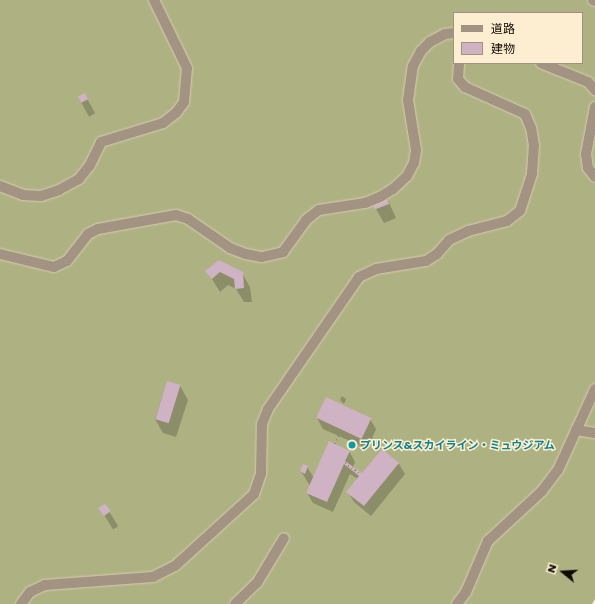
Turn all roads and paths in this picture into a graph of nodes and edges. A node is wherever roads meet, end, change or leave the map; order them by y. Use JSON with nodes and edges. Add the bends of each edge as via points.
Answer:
{"nodes":[{"id":1,"x":154,"y":0,"type":"edge"},
{"id":2,"x":453,"y":33,"type":"edge"},
{"id":3,"x":459,"y":64,"type":"edge"},
{"id":4,"x":543,"y":64,"type":"edge"},
{"id":5,"x":595,"y":90,"type":"edge"},
{"id":6,"x":595,"y":107,"type":"edge"},
{"id":7,"x":595,"y":177,"type":"edge"},
{"id":8,"x":0,"y":186,"type":"edge"},
{"id":9,"x":0,"y":254,"type":"edge"},
{"id":10,"x":595,"y":389,"type":"edge"},
{"id":11,"x":341,"y":430,"type":"dead end"},
{"id":12,"x":576,"y":430,"type":"junction"},
{"id":13,"x":595,"y":433,"type":"edge"},
{"id":14,"x":335,"y":444,"type":"dead end"},
{"id":15,"x":345,"y":462,"type":"dead end"},
{"id":16,"x":360,"y":474,"type":"dead end"},
{"id":17,"x":284,"y":538,"type":"dead end"},
{"id":18,"x":21,"y":604,"type":"edge"},
{"id":19,"x":235,"y":604,"type":"edge"},
{"id":20,"x":457,"y":604,"type":"edge"}],
"edges":[{"from":1,"to":8,"type":"lane","via":[[187,68],[184,102],[176,113],[163,123],[102,142],[90,165],[78,179],[60,190],[41,196],[23,196]]},
{"from":2,"to":9,"type":"lane","via":[[445,34],[430,42],[421,51],[413,66],[408,100],[416,150],[414,163],[406,176],[394,189],[365,203],[319,210],[306,220],[283,252],[262,257],[246,254],[230,248],[188,219],[176,215],[88,234],[67,261],[54,267]]},
{"from":3,"to":18,"type":"lane","via":[[458,79],[465,87],[525,114],[531,128],[534,146],[532,173],[520,211],[507,222],[468,231],[449,240],[437,254],[426,261],[376,269],[359,277],[268,409],[262,424],[261,474],[254,494],[175,566],[153,577],[45,585],[30,592]]},
{"from":4,"to":5,"type":"lane","via":[[588,82]]},
{"from":6,"to":7,"type":"lane","via":[[586,154],[588,168]]},
{"from":10,"to":12,"type":"lane"},
{"from":11,"to":14,"type":"path"},
{"from":12,"to":13,"type":"lane"},
{"from":12,"to":20,"type":"lane","via":[[558,470],[542,491],[488,541],[466,592]]},
{"from":15,"to":16,"type":"path"},
{"from":17,"to":19,"type":"lane","via":[[257,583]]}]}
